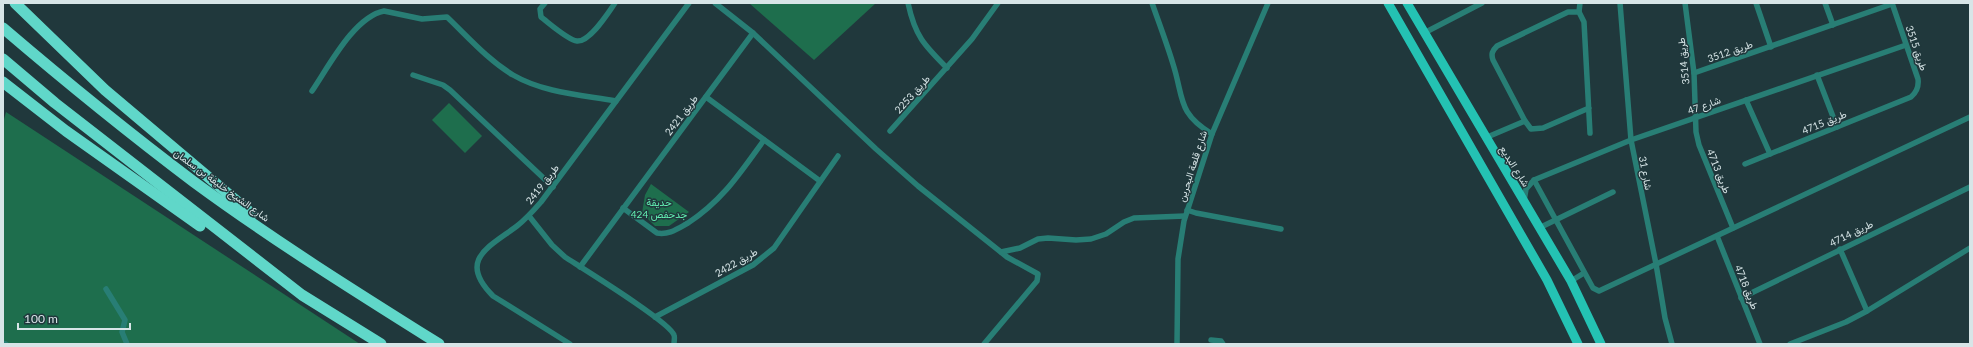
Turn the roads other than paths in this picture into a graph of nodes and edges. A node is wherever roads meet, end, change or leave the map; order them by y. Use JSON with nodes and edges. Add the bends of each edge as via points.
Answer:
{"nodes":[{"id":1,"x":15,"y":3,"type":"edge"},
{"id":2,"x":545,"y":3,"type":"edge"},
{"id":3,"x":615,"y":3,"type":"edge"},
{"id":4,"x":690,"y":3,"type":"edge"},
{"id":5,"x":715,"y":3,"type":"edge"},
{"id":6,"x":908,"y":3,"type":"edge"},
{"id":7,"x":998,"y":3,"type":"edge"},
{"id":8,"x":1152,"y":3,"type":"edge"},
{"id":9,"x":1268,"y":3,"type":"edge"},
{"id":10,"x":1388,"y":3,"type":"edge"},
{"id":11,"x":1407,"y":3,"type":"edge"},
{"id":12,"x":1482,"y":3,"type":"edge"},
{"id":13,"x":1580,"y":3,"type":"edge"},
{"id":14,"x":1620,"y":3,"type":"edge"},
{"id":15,"x":1685,"y":3,"type":"edge"},
{"id":16,"x":1756,"y":3,"type":"edge"},
{"id":17,"x":1825,"y":3,"type":"edge"},
{"id":18,"x":1892,"y":4,"type":"edge"},
{"id":19,"x":1579,"y":12,"type":"junction"},
{"id":20,"x":1833,"y":25,"type":"junction"},
{"id":21,"x":3,"y":28,"type":"edge"},
{"id":22,"x":1424,"y":32,"type":"junction"},
{"id":23,"x":753,"y":33,"type":"junction"},
{"id":24,"x":1906,"y":45,"type":"junction"},
{"id":25,"x":1771,"y":47,"type":"junction"},
{"id":26,"x":3,"y":59,"type":"edge"},
{"id":27,"x":947,"y":68,"type":"junction"},
{"id":28,"x":1694,"y":73,"type":"junction"},
{"id":29,"x":413,"y":75,"type":"dead end"},
{"id":30,"x":1817,"y":75,"type":"junction"},
{"id":31,"x":3,"y":82,"type":"edge"},
{"id":32,"x":312,"y":91,"type":"dead end"},
{"id":33,"x":706,"y":97,"type":"junction"},
{"id":34,"x":1911,"y":97,"type":"joint"},
{"id":35,"x":1746,"y":100,"type":"junction"},
{"id":36,"x":616,"y":101,"type":"junction"},
{"id":37,"x":1589,"y":108,"type":"junction"},
{"id":38,"x":1970,"y":117,"type":"edge"},
{"id":39,"x":1696,"y":118,"type":"junction"},
{"id":40,"x":1525,"y":121,"type":"junction"},
{"id":41,"x":1837,"y":127,"type":"junction"},
{"id":42,"x":890,"y":132,"type":"dead end"},
{"id":43,"x":1590,"y":132,"type":"dead end"},
{"id":44,"x":1212,"y":134,"type":"junction"},
{"id":45,"x":1485,"y":138,"type":"junction"},
{"id":46,"x":764,"y":140,"type":"junction"},
{"id":47,"x":1631,"y":140,"type":"junction"},
{"id":48,"x":1770,"y":154,"type":"junction"},
{"id":49,"x":838,"y":156,"type":"dead end"},
{"id":50,"x":1745,"y":164,"type":"dead end"},
{"id":51,"x":1534,"y":180,"type":"junction"},
{"id":52,"x":820,"y":181,"type":"junction"},
{"id":53,"x":553,"y":187,"type":"junction"},
{"id":54,"x":1970,"y":187,"type":"edge"},
{"id":55,"x":1613,"y":192,"type":"dead end"},
{"id":56,"x":1524,"y":201,"type":"junction"},
{"id":57,"x":623,"y":208,"type":"junction"},
{"id":58,"x":1186,"y":213,"type":"junction"},
{"id":59,"x":528,"y":216,"type":"junction"},
{"id":60,"x":1555,"y":220,"type":"junction"},
{"id":61,"x":1539,"y":228,"type":"junction"},
{"id":62,"x":1734,"y":228,"type":"junction"},
{"id":63,"x":1281,"y":229,"type":"dead end"},
{"id":64,"x":1717,"y":236,"type":"junction"},
{"id":65,"x":1970,"y":248,"type":"edge"},
{"id":66,"x":1840,"y":249,"type":"junction"},
{"id":67,"x":1001,"y":252,"type":"junction"},
{"id":68,"x":302,"y":258,"type":"junction"},
{"id":69,"x":1656,"y":264,"type":"junction"},
{"id":70,"x":580,"y":267,"type":"junction"},
{"id":71,"x":1584,"y":273,"type":"junction"},
{"id":72,"x":1571,"y":281,"type":"junction"},
{"id":73,"x":106,"y":289,"type":"dead end"},
{"id":74,"x":302,"y":295,"type":"junction"},
{"id":75,"x":1741,"y":298,"type":"junction"},
{"id":76,"x":1867,"y":311,"type":"junction"},
{"id":77,"x":655,"y":317,"type":"junction"},
{"id":78,"x":1211,"y":340,"type":"dead end"},
{"id":79,"x":3,"y":343,"type":"edge"},
{"id":80,"x":1577,"y":343,"type":"edge"},
{"id":81,"x":6,"y":344,"type":"edge"},
{"id":82,"x":127,"y":344,"type":"edge"},
{"id":83,"x":381,"y":344,"type":"edge"},
{"id":84,"x":439,"y":344,"type":"edge"},
{"id":85,"x":570,"y":344,"type":"edge"},
{"id":86,"x":674,"y":344,"type":"edge"},
{"id":87,"x":984,"y":344,"type":"edge"},
{"id":88,"x":1177,"y":344,"type":"edge"},
{"id":89,"x":1223,"y":344,"type":"edge"},
{"id":90,"x":1601,"y":344,"type":"edge"},
{"id":91,"x":1672,"y":344,"type":"edge"},
{"id":92,"x":1760,"y":344,"type":"edge"},
{"id":93,"x":1790,"y":344,"type":"edge"}],
"edges":[{"from":1,"to":68,"type":"highway","via":[[105,90]]},
{"from":2,"to":3,"type":"street","via":[[540,11],[542,17],[570,39],[577,41],[588,37]]},
{"from":4,"to":36,"type":"street","name":"طريق 2419"},
{"from":5,"to":23,"type":"street"},
{"from":6,"to":27,"type":"street","via":[[918,36]]},
{"from":7,"to":27,"type":"street","name":"طريق 2253"},
{"from":8,"to":44,"type":"street","via":[[1174,66],[1183,105],[1196,123]]},
{"from":9,"to":44,"type":"street","name":"شارع قلعة البحرين"},
{"from":10,"to":80,"type":"main road","via":[[1547,280]]},
{"from":11,"to":22,"type":"main road","name":"شارع البديع"},
{"from":12,"to":22,"type":"street"},
{"from":13,"to":19,"type":"street"},
{"from":14,"to":47,"type":"street","name":"شارع 31"},
{"from":15,"to":28,"type":"street","name":"طريق 3514"},
{"from":16,"to":25,"type":"street"},
{"from":17,"to":20,"type":"street"},
{"from":18,"to":20,"type":"street","name":"طريق 3512"},
{"from":18,"to":24,"type":"street","name":"طريق 3515"},
{"from":19,"to":37,"type":"street","via":[[1584,22]]},
{"from":19,"to":40,"type":"street","via":[[1568,12],[1493,50],[1493,60]]},
{"from":20,"to":25,"type":"street","name":"طريق 3512"},
{"from":21,"to":68,"type":"highway","name":"شارع الشيخ خليفة بن سلمان","via":[[194,182]]},
{"from":22,"to":45,"type":"main road","name":"شارع البديع"},
{"from":23,"to":33,"type":"street","name":"طريق 2421"},
{"from":23,"to":67,"type":"street","via":[[886,158]]},
{"from":24,"to":30,"type":"street","name":"شارع 47"},
{"from":24,"to":34,"type":"street","name":"طريق 3515","via":[[1919,86]]},
{"from":25,"to":28,"type":"street","name":"طريق 3512"},
{"from":26,"to":74,"type":"highway","via":[[54,103]]},
{"from":27,"to":42,"type":"street","name":"طريق 2253"},
{"from":28,"to":39,"type":"street","name":"طريق 3514"},
{"from":29,"to":53,"type":"street","via":[[443,85],[450,90]]},
{"from":30,"to":35,"type":"street","name":"شارع 47"},
{"from":30,"to":41,"type":"street"},
{"from":31,"to":74,"type":"highway","via":[[148,189]]},
{"from":32,"to":36,"type":"street","via":[[360,23],[384,11],[422,19],[447,16],[485,53],[513,75],[554,90]]},
{"from":33,"to":46,"type":"street"},
{"from":33,"to":57,"type":"street","name":"طريق 2421"},
{"from":34,"to":41,"type":"street","name":"طريق 4715"},
{"from":35,"to":39,"type":"street","name":"شارع 47"},
{"from":35,"to":48,"type":"street"},
{"from":36,"to":53,"type":"street","name":"طريق 2419"},
{"from":37,"to":40,"type":"street","via":[[1536,130],[1531,129]]},
{"from":37,"to":43,"type":"street"},
{"from":38,"to":62,"type":"street"},
{"from":39,"to":47,"type":"street","name":"شارع 47"},
{"from":39,"to":62,"type":"street","name":"طريق 4713","via":[[1696,132],[1703,158]]},
{"from":40,"to":45,"type":"street"},
{"from":41,"to":48,"type":"street","name":"طريق 4715"},
{"from":44,"to":58,"type":"street","name":"شارع قلعة البحرين"},
{"from":45,"to":56,"type":"main road","name":"شارع البديع"},
{"from":46,"to":52,"type":"street"},
{"from":46,"to":57,"type":"street","via":[[717,201],[676,230],[663,234],[657,232]]},
{"from":47,"to":51,"type":"street","name":"شارع 47"},
{"from":47,"to":69,"type":"street","name":"شارع 31"},
{"from":48,"to":50,"type":"street","name":"طريق 4715"},
{"from":49,"to":52,"type":"street","name":"طريق 2422"},
{"from":51,"to":56,"type":"street","via":[[1526,189]]},
{"from":51,"to":60,"type":"street"},
{"from":52,"to":77,"type":"street","name":"طريق 2422","via":[[774,248],[764,257]]},
{"from":53,"to":59,"type":"street","name":"طريق 2419"},
{"from":54,"to":66,"type":"street","name":"طريق 4714"},
{"from":55,"to":60,"type":"street"},
{"from":56,"to":61,"type":"main road","name":"شارع البديع"},
{"from":57,"to":70,"type":"street","name":"طريق 2421"},
{"from":58,"to":63,"type":"street"},
{"from":58,"to":67,"type":"street","via":[[1134,218],[1106,234],[1091,239],[1038,239],[1020,248]]},
{"from":58,"to":88,"type":"street","name":"شارع قلعة البحرين","via":[[1178,259]]},
{"from":59,"to":70,"type":"street","via":[[552,245]]},
{"from":59,"to":85,"type":"street","name":"طريق 2419","via":[[482,252],[477,264],[478,274],[488,292],[498,300]]},
{"from":60,"to":61,"type":"street"},
{"from":60,"to":71,"type":"street"},
{"from":61,"to":72,"type":"main road","name":"شارع البديع"},
{"from":62,"to":64,"type":"street"},
{"from":64,"to":69,"type":"street"},
{"from":64,"to":75,"type":"street","name":"طريق 4718"},
{"from":65,"to":76,"type":"street"},
{"from":66,"to":75,"type":"street","name":"طريق 4714"},
{"from":66,"to":76,"type":"street"},
{"from":67,"to":87,"type":"street","via":[[1035,272],[1038,278]]},
{"from":68,"to":84,"type":"highway","name":"شارع الشيخ خليفة بن سلمان"},
{"from":69,"to":71,"type":"street","via":[[1599,291],[1593,288]]},
{"from":69,"to":91,"type":"street","name":"شارع 31"},
{"from":70,"to":77,"type":"street"},
{"from":71,"to":72,"type":"street"},
{"from":72,"to":90,"type":"main road","name":"شارع البديع"},
{"from":73,"to":82,"type":"street","via":[[124,320],[122,332]]},
{"from":74,"to":83,"type":"highway"},
{"from":75,"to":92,"type":"street","name":"طريق 4718"},
{"from":76,"to":93,"type":"street"},
{"from":77,"to":86,"type":"street","via":[[670,329],[674,335]]},
{"from":78,"to":89,"type":"street","via":[[1221,341]]},
{"from":79,"to":81,"type":"street"}]}
